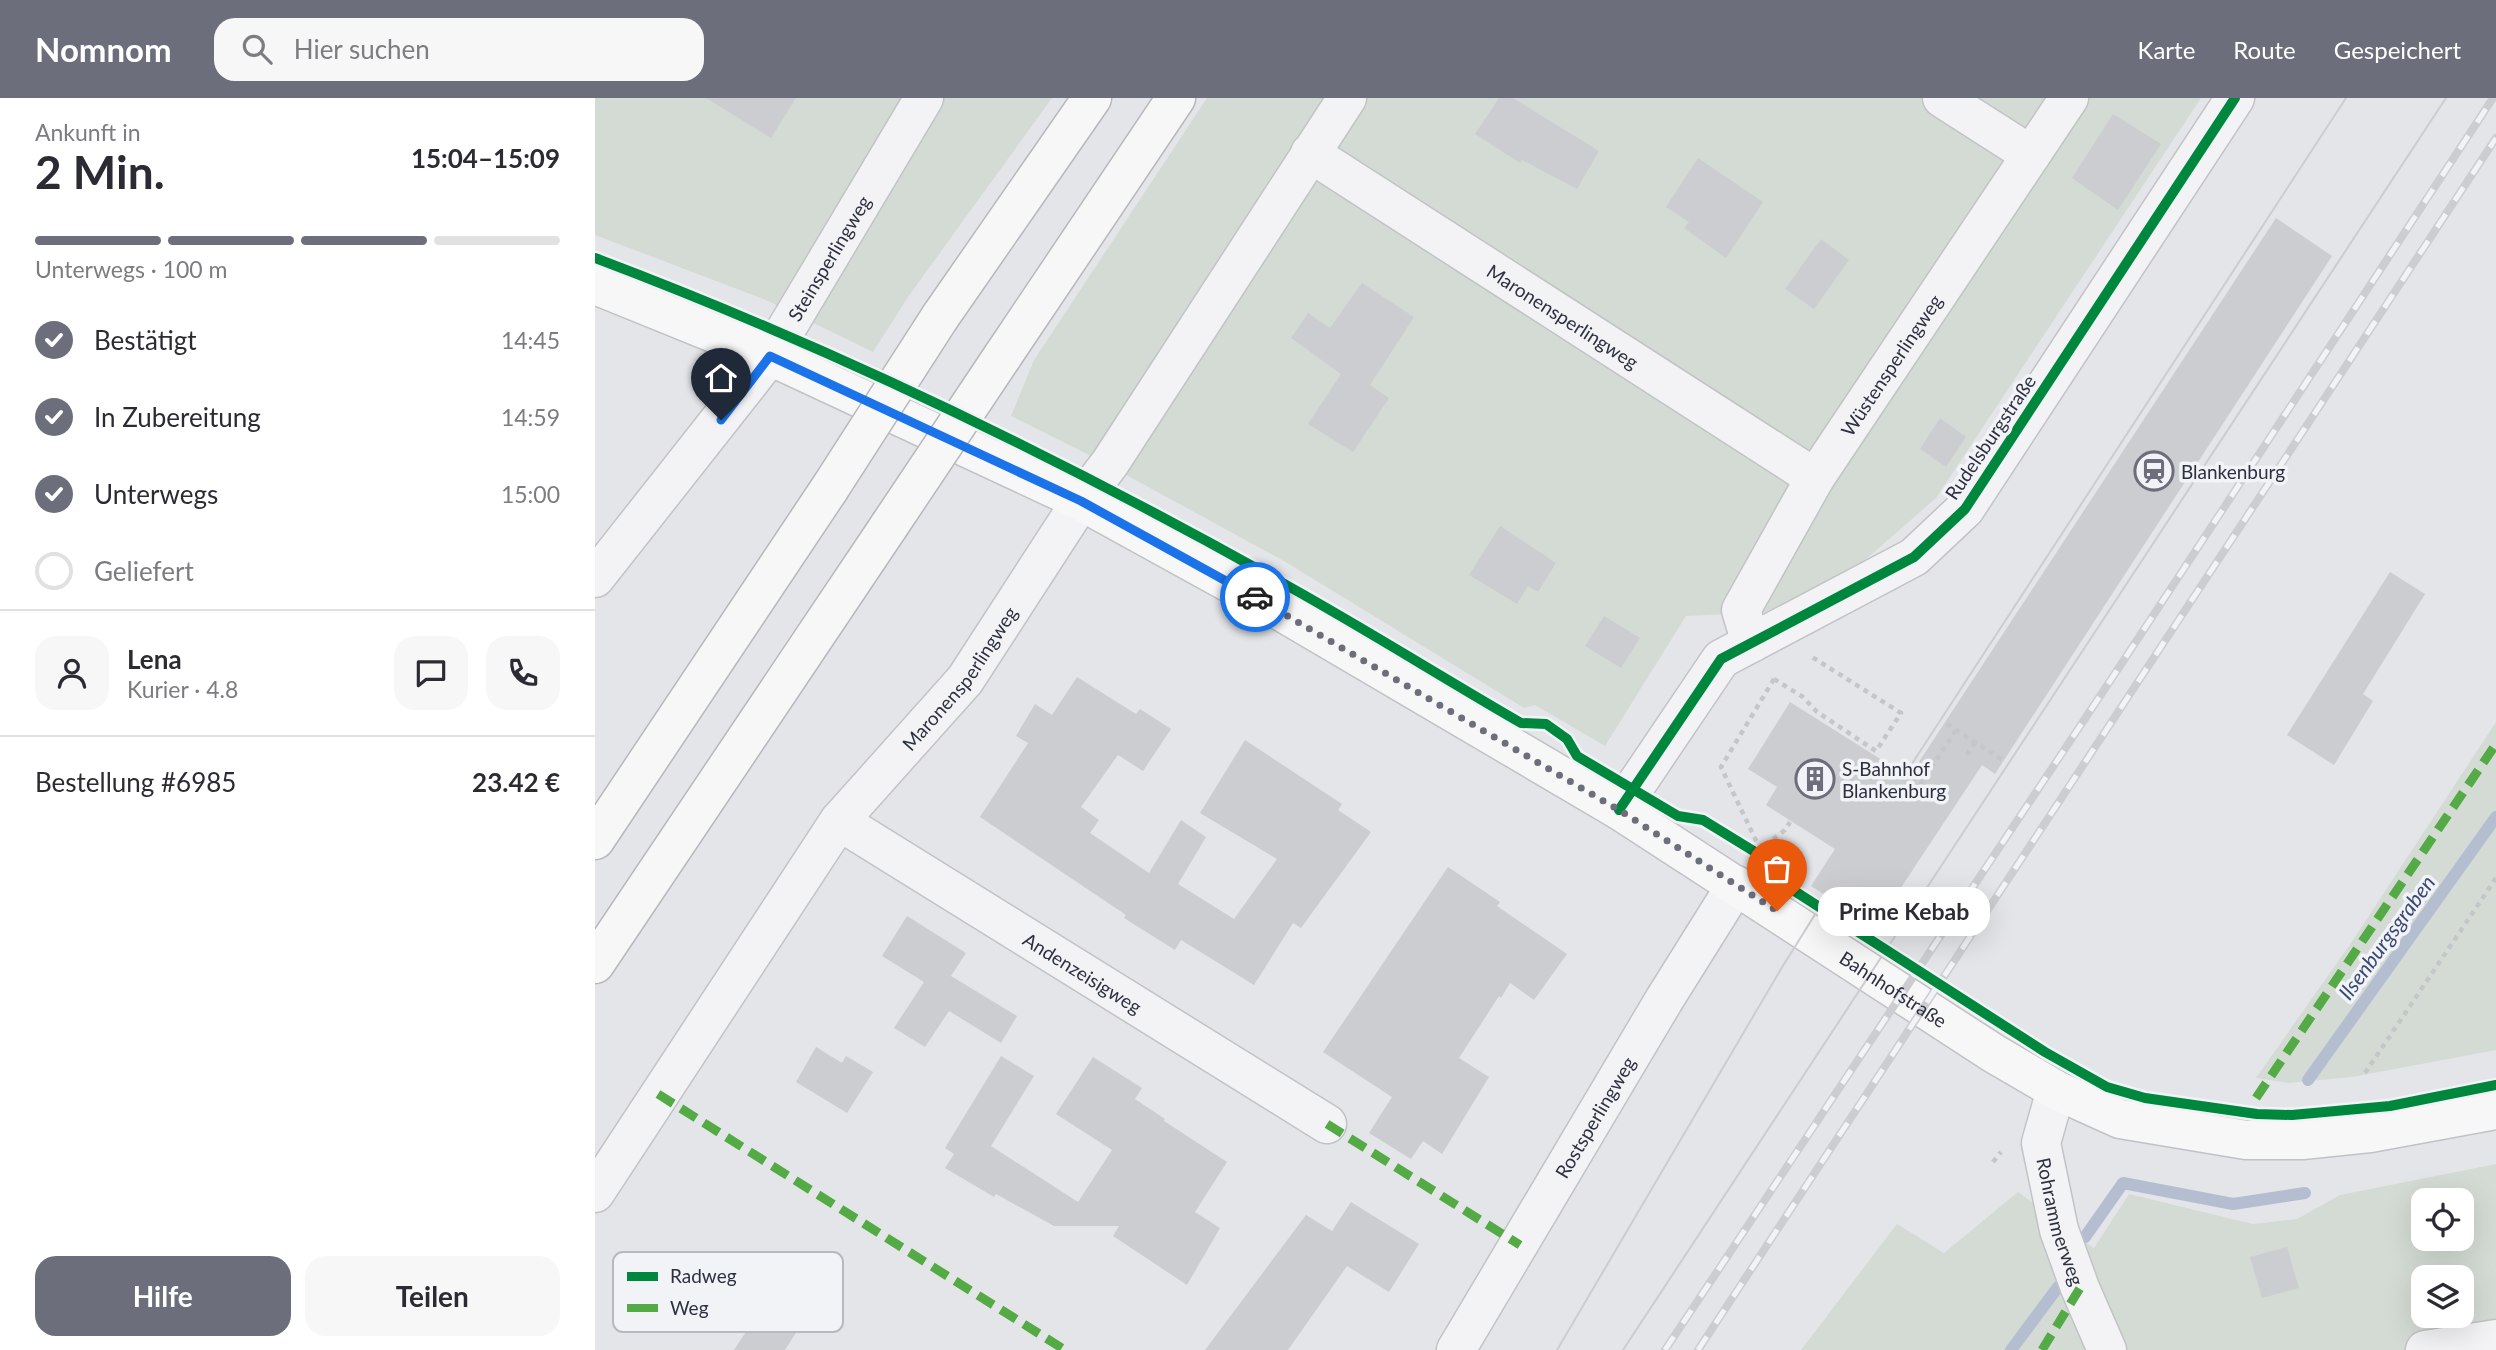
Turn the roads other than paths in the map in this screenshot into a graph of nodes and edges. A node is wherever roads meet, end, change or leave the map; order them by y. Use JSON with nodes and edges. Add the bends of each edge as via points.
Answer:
{"nodes":[{"id":1,"x":924,"y":98,"type":"edge"},
{"id":2,"x":1093,"y":98,"type":"edge"},
{"id":3,"x":1176,"y":98,"type":"edge"},
{"id":4,"x":1347,"y":98,"type":"edge"},
{"id":5,"x":1943,"y":98,"type":"edge"},
{"id":6,"x":2069,"y":98,"type":"edge"},
{"id":7,"x":2235,"y":98,"type":"edge"},
{"id":8,"x":1310,"y":153,"type":"junction"},
{"id":9,"x":2031,"y":155,"type":"junction"},
{"id":10,"x":595,"y":285,"type":"edge"},
{"id":11,"x":770,"y":356,"type":"junction"},
{"id":12,"x":1815,"y":478,"type":"junction"},
{"id":13,"x":1081,"y":501,"type":"junction"},
{"id":14,"x":595,"y":578,"type":"edge"},
{"id":15,"x":1751,"y":643,"type":"junction"},
{"id":16,"x":1619,"y":810,"type":"junction"},
{"id":17,"x":839,"y":821,"type":"junction"},
{"id":18,"x":595,"y":840,"type":"edge"},
{"id":19,"x":1736,"y":885,"type":"junction"},
{"id":20,"x":595,"y":964,"type":"edge"},
{"id":21,"x":2056,"y":1090,"type":"junction"},
{"id":22,"x":2496,"y":1110,"type":"edge"},
{"id":23,"x":1327,"y":1124,"type":"dead end"},
{"id":24,"x":595,"y":1193,"type":"edge"},
{"id":25,"x":2496,"y":1339,"type":"edge"},
{"id":26,"x":1456,"y":1350,"type":"edge"},
{"id":27,"x":2107,"y":1350,"type":"edge"},
{"id":28,"x":2425,"y":1350,"type":"edge"}],
"edges":[{"from":1,"to":11,"type":"street","name":"Steinsperlingweg"},
{"from":2,"to":18,"type":"main road","bridge":true,"via":[[940,317]]},
{"from":3,"to":20,"type":"main road","bridge":true},
{"from":4,"to":8,"type":"street","name":"Maronensperlingweg"},
{"from":5,"to":9,"type":"street"},
{"from":6,"to":9,"type":"street","name":"Wüstensperlingweg"},
{"from":7,"to":15,"type":"street","name":"Rudelsburgstraße","via":[[1965,509],[1914,557]]},
{"from":8,"to":12,"type":"street","name":"Maronensperlingweg"},
{"from":8,"to":13,"type":"street","name":"Maronensperlingweg"},
{"from":9,"to":12,"type":"street","name":"Wüstensperlingweg"},
{"from":10,"to":11,"type":"main road","name":"Bahnhofstraße"},
{"from":11,"to":13,"type":"main road","name":"Bahnhofstraße"},
{"from":11,"to":14,"type":"street","name":"Steinsperlingweg"},
{"from":12,"to":15,"type":"street","name":"Wüstensperlingweg","via":[[1741,610]]},
{"from":13,"to":16,"type":"main road","name":"Bahnhofstraße","via":[[1284,613]]},
{"from":13,"to":17,"type":"street","name":"Maronensperlingweg","via":[[964,680]]},
{"from":15,"to":16,"type":"street","name":"Rudelsburgstraße","via":[[1721,660]]},
{"from":16,"to":19,"type":"main road","name":"Bahnhofstraße"},
{"from":17,"to":23,"type":"street","name":"Andenzeisigweg"},
{"from":17,"to":24,"type":"street","name":"Maronensperlingweg"},
{"from":19,"to":21,"type":"main road","name":"Bahnhofstraße"},
{"from":19,"to":26,"type":"street","name":"Rostsperlingweg"},
{"from":21,"to":22,"type":"main road","name":"Bahnhofstraße","via":[[2120,1119],[2246,1140],[2370,1133]]},
{"from":21,"to":27,"type":"street","name":"Rohrammerweg","via":[[2041,1143],[2059,1230]]},
{"from":25,"to":28,"type":"street"}]}
